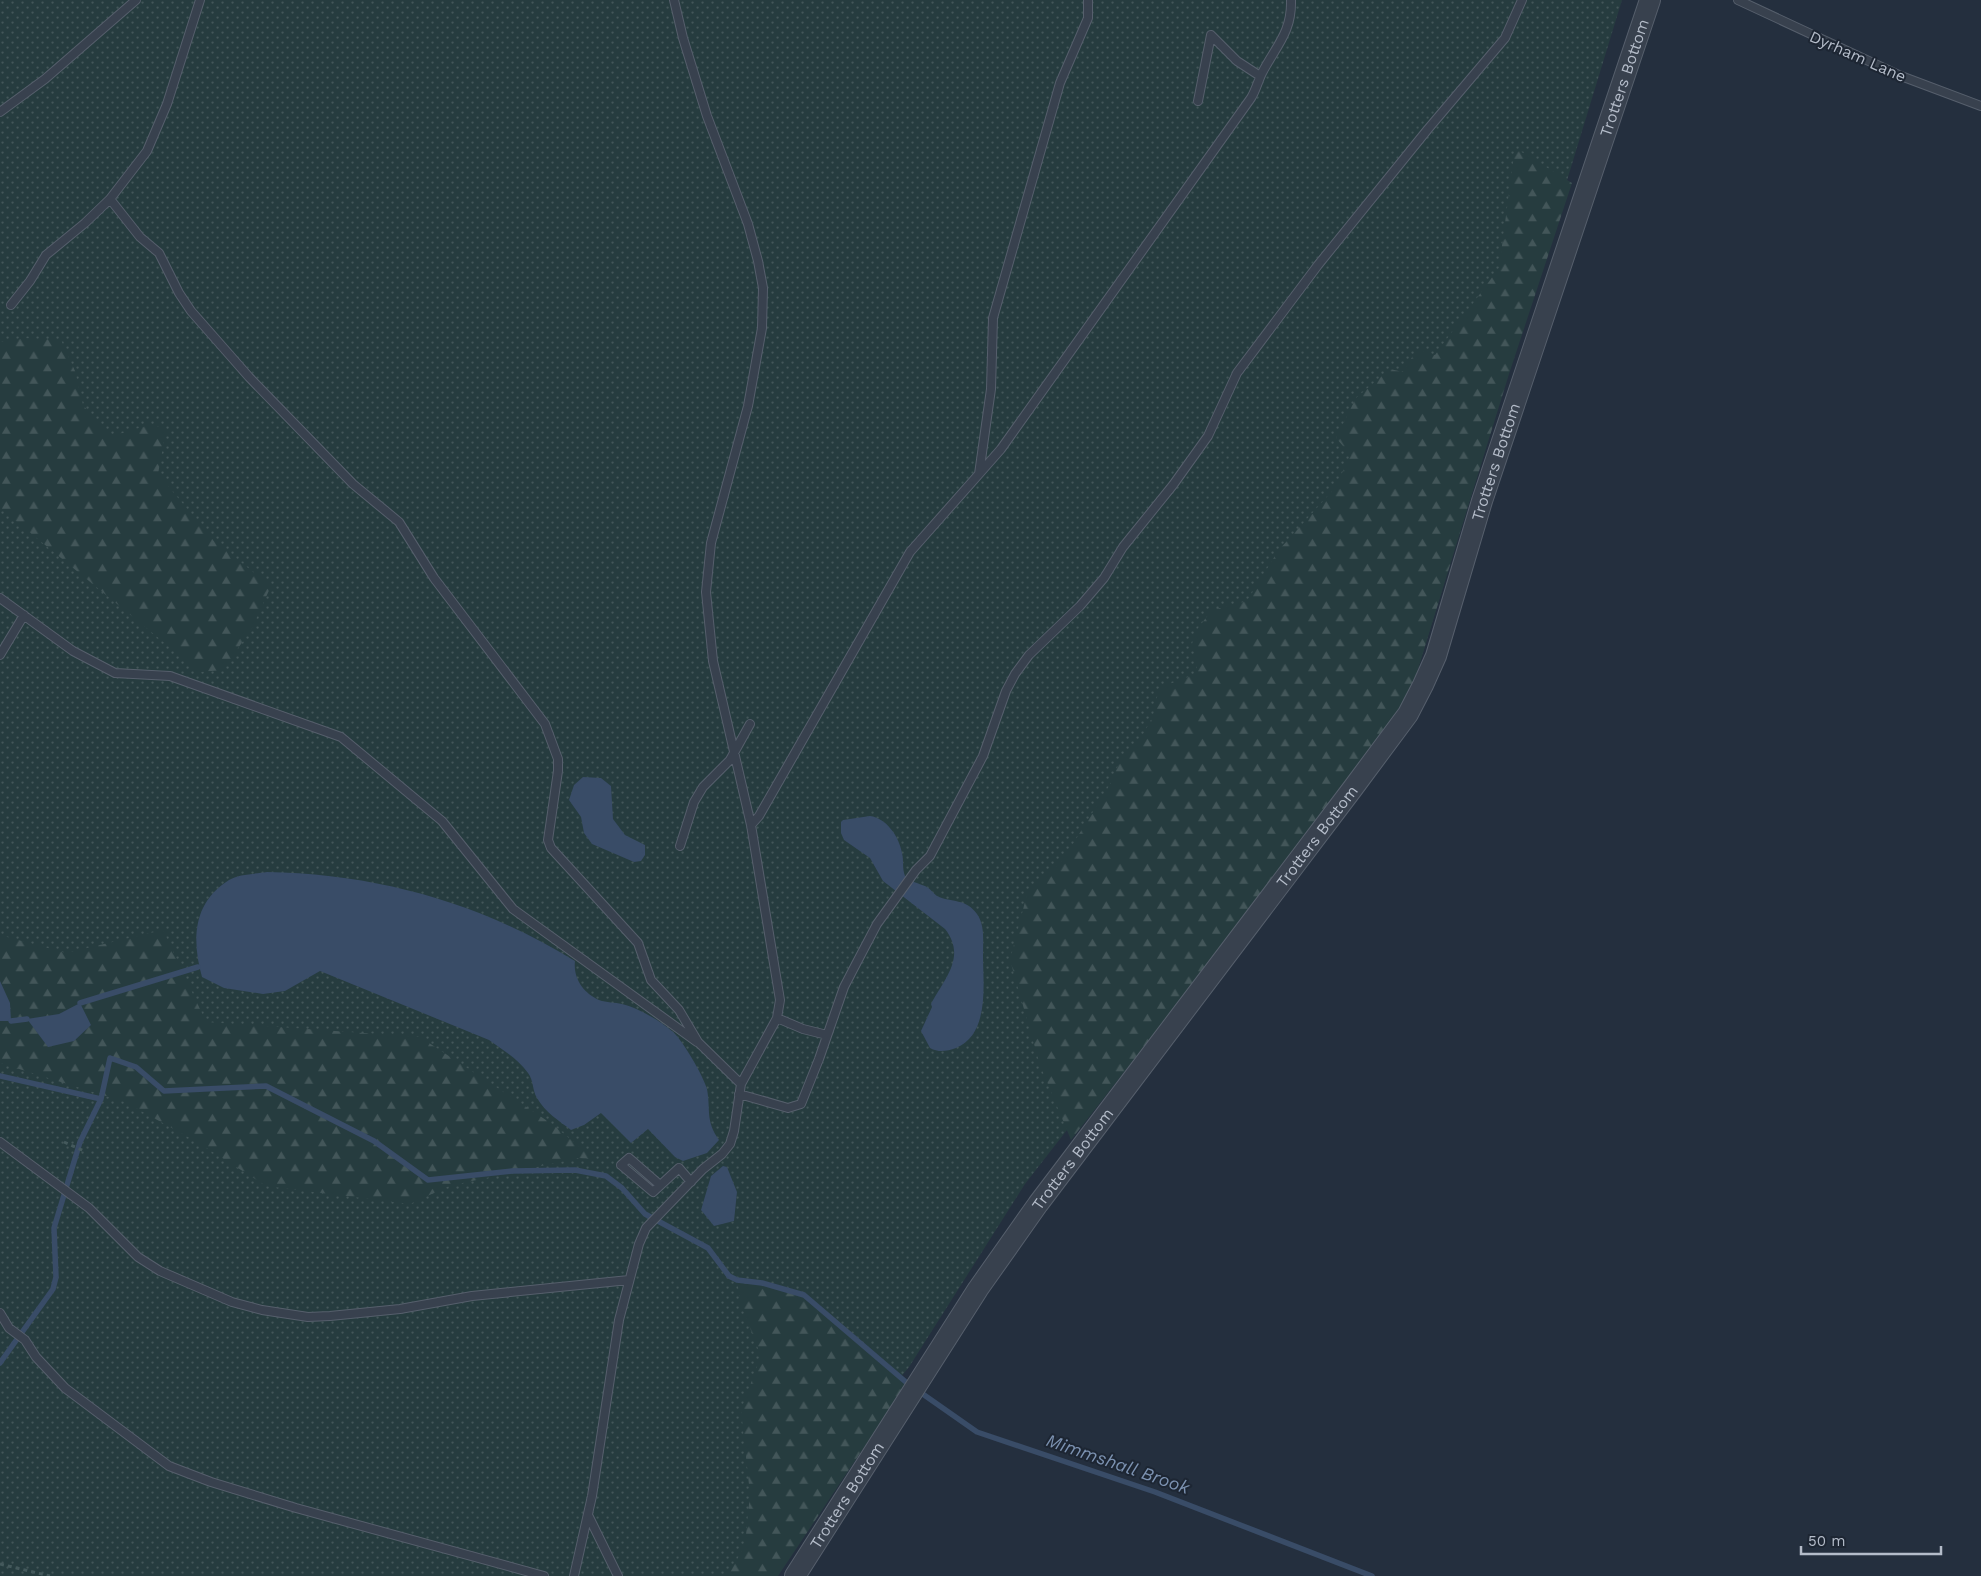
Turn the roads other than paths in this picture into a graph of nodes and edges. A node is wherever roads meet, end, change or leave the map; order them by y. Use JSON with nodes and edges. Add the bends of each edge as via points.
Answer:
{"nodes":[{"id":1,"x":136,"y":0,"type":"edge"},
{"id":2,"x":200,"y":0,"type":"edge"},
{"id":3,"x":674,"y":0,"type":"edge"},
{"id":4,"x":1088,"y":0,"type":"edge"},
{"id":5,"x":1291,"y":0,"type":"edge"},
{"id":6,"x":1522,"y":0,"type":"edge"},
{"id":7,"x":1650,"y":0,"type":"edge"},
{"id":8,"x":1738,"y":0,"type":"edge"},
{"id":9,"x":1260,"y":76,"type":"junction"},
{"id":10,"x":1198,"y":101,"type":"dead end"},
{"id":11,"x":1981,"y":106,"type":"edge"},
{"id":12,"x":0,"y":112,"type":"edge"},
{"id":13,"x":110,"y":199,"type":"junction"},
{"id":14,"x":10,"y":304,"type":"dead end"},
{"id":15,"x":979,"y":474,"type":"junction"},
{"id":16,"x":0,"y":598,"type":"edge"},
{"id":17,"x":24,"y":615,"type":"junction"},
{"id":18,"x":0,"y":655,"type":"edge"},
{"id":19,"x":750,"y":724,"type":"dead end"},
{"id":20,"x":734,"y":754,"type":"junction"},
{"id":21,"x":751,"y":825,"type":"junction"},
{"id":22,"x":680,"y":846,"type":"dead end"},
{"id":23,"x":777,"y":1018,"type":"junction"},
{"id":24,"x":827,"y":1035,"type":"junction"},
{"id":25,"x":698,"y":1042,"type":"junction"},
{"id":26,"x":741,"y":1084,"type":"junction"},
{"id":27,"x":739,"y":1094,"type":"junction"},
{"id":28,"x":0,"y":1142,"type":"edge"},
{"id":29,"x":691,"y":1182,"type":"junction"},
{"id":30,"x":660,"y":1185,"type":"junction"},
{"id":31,"x":629,"y":1280,"type":"junction"},
{"id":32,"x":0,"y":1313,"type":"edge"},
{"id":33,"x":588,"y":1515,"type":"junction"},
{"id":34,"x":544,"y":1576,"type":"edge"},
{"id":35,"x":574,"y":1576,"type":"edge"},
{"id":36,"x":618,"y":1576,"type":"edge"},
{"id":37,"x":795,"y":1576,"type":"edge"}],
"edges":[{"from":1,"to":12,"type":"lane","via":[[46,79]]},
{"from":2,"to":13,"type":"lane","via":[[167,104],[147,151]]},
{"from":3,"to":20,"type":"lane","via":[[707,116],[748,224],[763,288],[762,328],[748,406],[712,543],[706,592],[714,661]]},
{"from":4,"to":15,"type":"lane","via":[[1088,18],[1060,83],[993,318],[991,389]]},
{"from":5,"to":9,"type":"lane","via":[[1290,20],[1282,42]]},
{"from":6,"to":24,"type":"lane","via":[[1505,38],[1318,264],[1237,373],[1208,436],[1104,578],[1029,655],[1015,674],[983,756],[930,856],[877,924],[844,987]]},
{"from":7,"to":37,"type":"street","name":"Trotters Bottom","via":[[1488,482],[1436,656],[1408,714],[1038,1204],[920,1377]]},
{"from":8,"to":11,"type":"lane","name":"Dyrham Lane","via":[[1901,76]]},
{"from":9,"to":10,"type":"lane","via":[[1237,61],[1211,35]]},
{"from":9,"to":15,"type":"lane","via":[[1251,98],[1212,156],[1001,450]]},
{"from":13,"to":14,"type":"lane","via":[[46,255]]},
{"from":13,"to":25,"type":"lane","via":[[140,237],[159,253],[192,311],[249,377],[353,484],[399,522],[434,578],[545,724],[558,759],[548,840],[551,848],[638,942],[651,980],[678,1010]]},
{"from":15,"to":21,"type":"lane","via":[[910,552]]},
{"from":16,"to":17,"type":"lane"},
{"from":17,"to":18,"type":"lane"},
{"from":17,"to":25,"type":"lane","via":[[74,651],[115,673],[170,676],[341,738],[442,821],[513,908]]},
{"from":19,"to":20,"type":"lane"},
{"from":20,"to":21,"type":"lane"},
{"from":20,"to":22,"type":"lane","via":[[703,787],[694,802]]},
{"from":21,"to":23,"type":"lane","via":[[780,1000]]},
{"from":23,"to":24,"type":"lane"},
{"from":23,"to":26,"type":"lane"},
{"from":24,"to":27,"type":"lane","via":[[801,1104],[788,1108]]},
{"from":25,"to":26,"type":"lane"},
{"from":26,"to":27,"type":"lane"},
{"from":27,"to":29,"type":"lane","via":[[730,1144]]},
{"from":28,"to":31,"type":"lane","via":[[89,1208],[138,1257],[160,1271],[232,1302],[262,1310],[330,1316],[400,1309],[472,1296]]},
{"from":29,"to":30,"type":"lane","via":[[679,1168]]},
{"from":29,"to":31,"type":"lane","via":[[646,1228]]},
{"from":30,"to":30,"type":"lane","via":[[653,1192],[621,1165],[629,1158]]},
{"from":31,"to":33,"type":"lane","via":[[619,1320]]},
{"from":32,"to":34,"type":"lane","via":[[9,1328],[25,1340],[65,1388],[169,1466],[296,1508]]},
{"from":33,"to":35,"type":"lane"},
{"from":33,"to":36,"type":"lane"}]}
